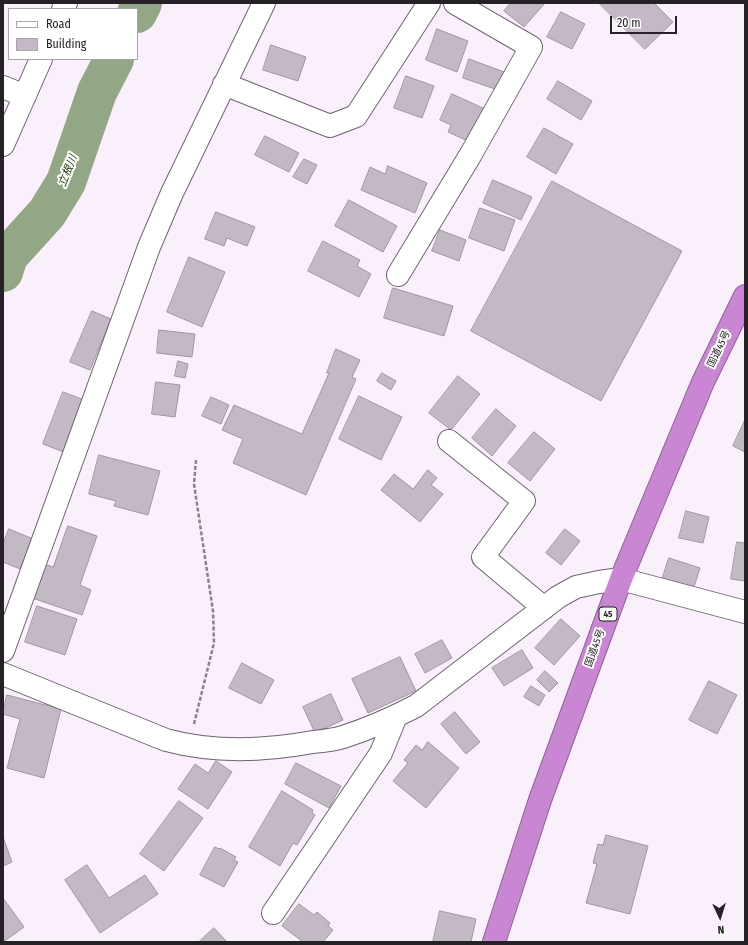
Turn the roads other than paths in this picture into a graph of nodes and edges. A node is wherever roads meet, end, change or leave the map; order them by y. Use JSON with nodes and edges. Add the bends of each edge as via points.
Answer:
{"nodes":[{"id":1,"x":264,"y":3,"type":"edge"},
{"id":2,"x":429,"y":3,"type":"edge"},
{"id":3,"x":455,"y":3,"type":"edge"},
{"id":4,"x":41,"y":60,"type":"edge"},
{"id":5,"x":224,"y":84,"type":"junction"},
{"id":6,"x":3,"y":87,"type":"edge"},
{"id":7,"x":25,"y":96,"type":"junction"},
{"id":8,"x":3,"y":145,"type":"edge"},
{"id":9,"x":398,"y":275,"type":"dead end"},
{"id":10,"x":745,"y":296,"type":"edge"},
{"id":11,"x":449,"y":441,"type":"dead end"},
{"id":12,"x":621,"y":578,"type":"junction"},
{"id":13,"x":544,"y":608,"type":"junction"},
{"id":14,"x":745,"y":612,"type":"edge"},
{"id":15,"x":3,"y":651,"type":"edge"},
{"id":16,"x":3,"y":674,"type":"edge"},
{"id":17,"x":396,"y":716,"type":"junction"},
{"id":18,"x":273,"y":913,"type":"dead end"},
{"id":19,"x":494,"y":942,"type":"edge"}],
"edges":[{"from":1,"to":5,"type":"street"},
{"from":2,"to":5,"type":"street","via":[[356,116],[330,126]]},
{"from":3,"to":9,"type":"street","via":[[531,48]]},
{"from":4,"to":7,"type":"street"},
{"from":5,"to":15,"type":"street","via":[[149,248]]},
{"from":6,"to":7,"type":"street"},
{"from":7,"to":8,"type":"street"},
{"from":10,"to":12,"type":"highway","name":"国道45号","number":"45","via":[[703,382]]},
{"from":11,"to":13,"type":"street","via":[[524,501],[483,556]]},
{"from":12,"to":13,"type":"street","via":[[576,587]]},
{"from":12,"to":14,"type":"street"},
{"from":12,"to":19,"type":"highway","name":"国道45号","number":"45","via":[[540,800]]},
{"from":13,"to":17,"type":"street","via":[[416,706]]},
{"from":16,"to":17,"type":"street","via":[[119,722],[188,746],[245,750],[297,745],[343,737]]},
{"from":17,"to":18,"type":"street","via":[[380,753]]}]}
